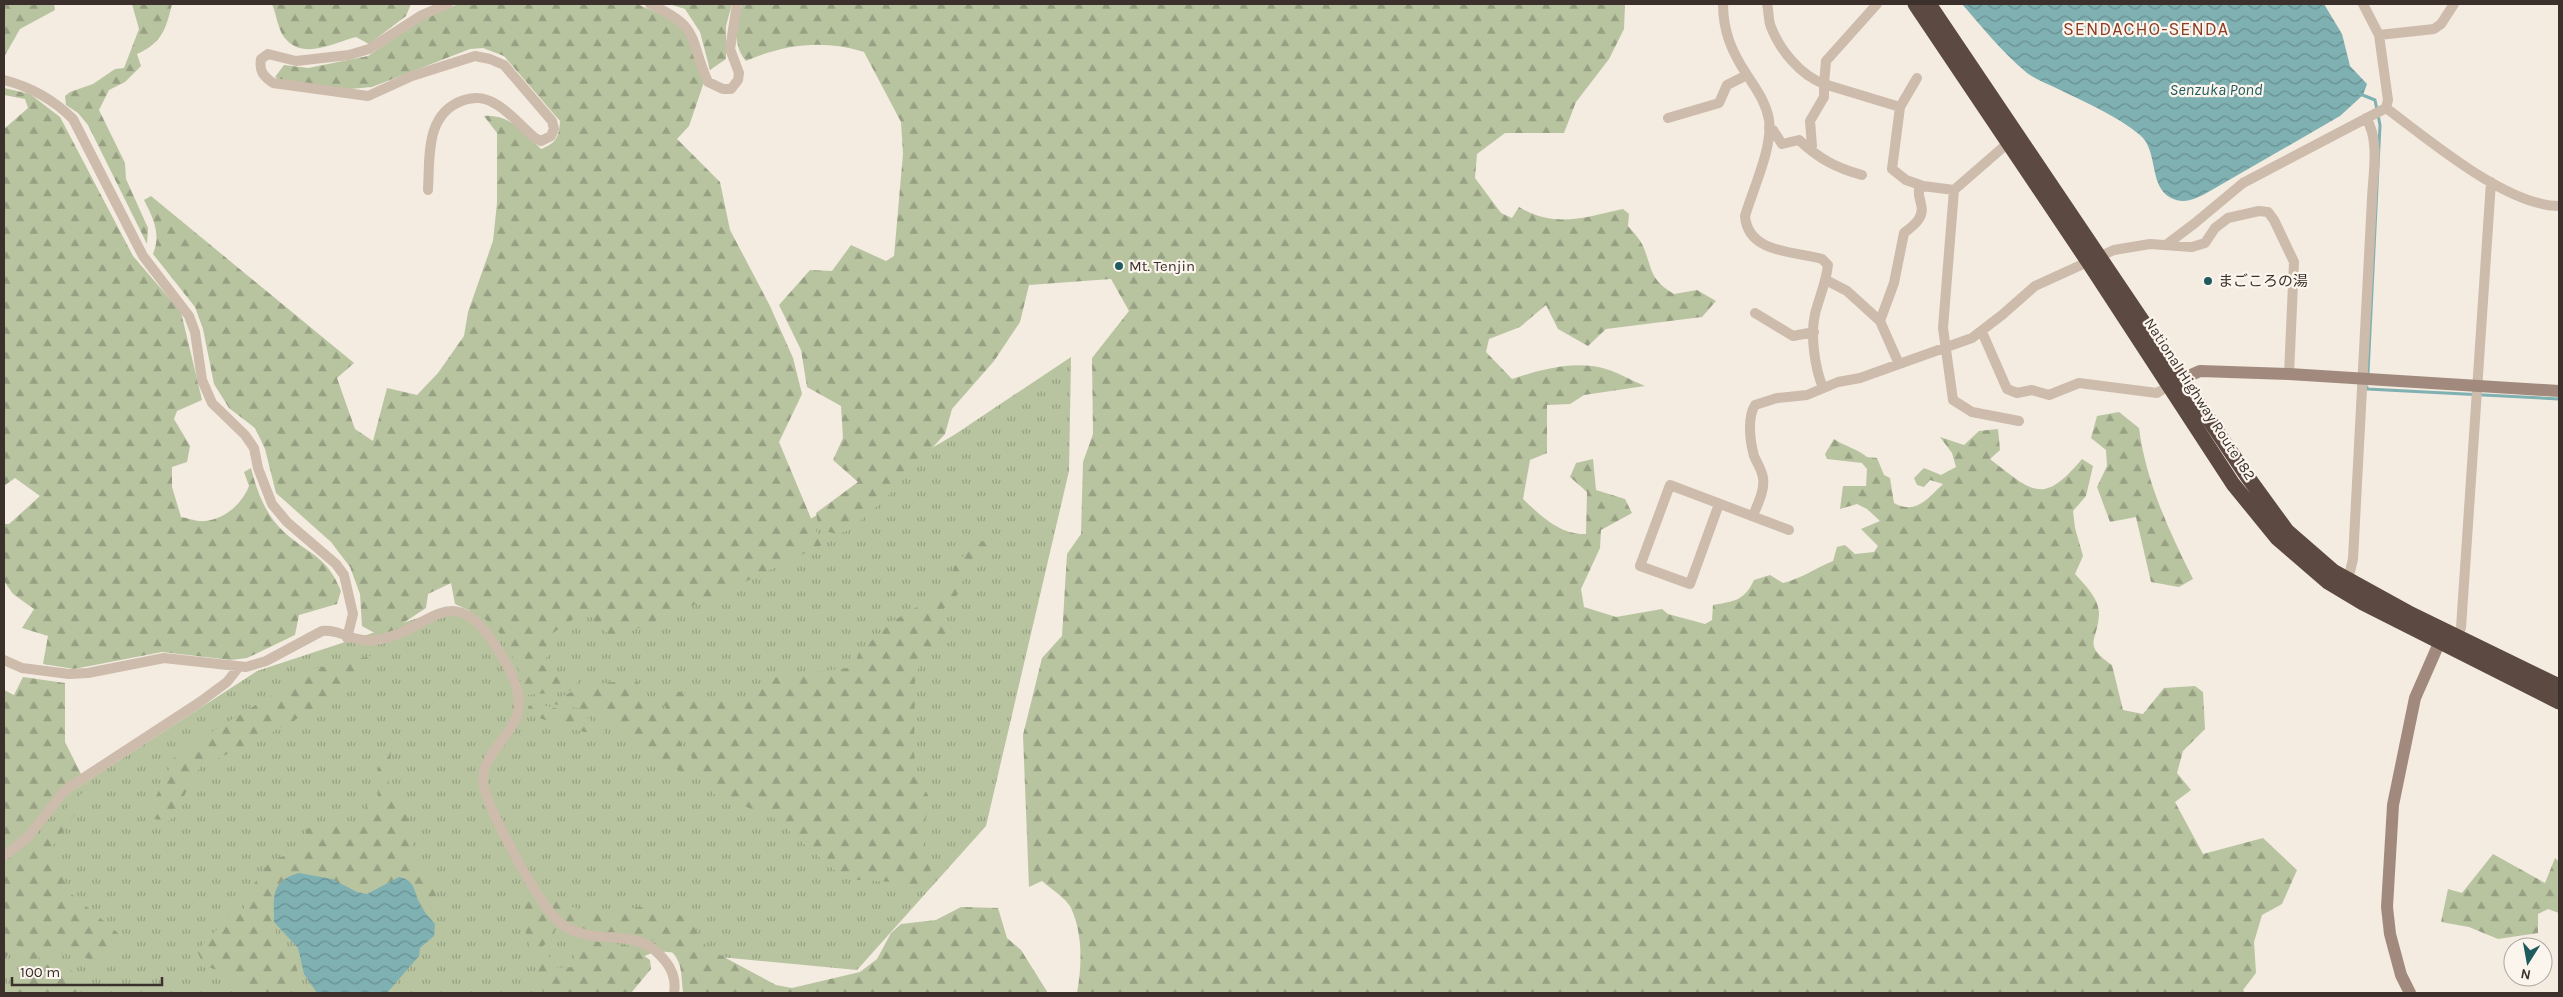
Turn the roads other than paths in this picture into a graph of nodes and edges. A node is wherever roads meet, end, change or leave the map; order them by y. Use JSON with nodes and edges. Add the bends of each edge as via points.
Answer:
{"nodes":[{"id":1,"x":448,"y":4,"type":"edge"},
{"id":2,"x":650,"y":4,"type":"edge"},
{"id":3,"x":737,"y":4,"type":"edge"},
{"id":4,"x":1723,"y":4,"type":"edge"},
{"id":5,"x":1767,"y":4,"type":"edge"},
{"id":6,"x":1877,"y":4,"type":"edge"},
{"id":7,"x":1915,"y":4,"type":"edge"},
{"id":8,"x":1929,"y":4,"type":"edge"},
{"id":9,"x":2363,"y":4,"type":"edge"},
{"id":10,"x":2454,"y":4,"type":"edge"},
{"id":11,"x":2379,"y":35,"type":"junction"},
{"id":12,"x":1747,"y":75,"type":"junction"},
{"id":13,"x":1917,"y":78,"type":"dead end"},
{"id":14,"x":4,"y":80,"type":"edge"},
{"id":15,"x":1824,"y":84,"type":"junction"},
{"id":16,"x":1900,"y":106,"type":"junction"},
{"id":17,"x":2377,"y":112,"type":"junction"},
{"id":18,"x":1668,"y":118,"type":"dead end"},
{"id":19,"x":1769,"y":128,"type":"junction"},
{"id":20,"x":2008,"y":143,"type":"junction"},
{"id":21,"x":1809,"y":149,"type":"junction"},
{"id":22,"x":1862,"y":175,"type":"dead end"},
{"id":23,"x":2491,"y":182,"type":"junction"},
{"id":24,"x":1923,"y":186,"type":"junction"},
{"id":25,"x":428,"y":190,"type":"dead end"},
{"id":26,"x":1954,"y":190,"type":"junction"},
{"id":27,"x":2559,"y":206,"type":"edge"},
{"id":28,"x":2166,"y":245,"type":"junction"},
{"id":29,"x":2095,"y":260,"type":"junction"},
{"id":30,"x":1826,"y":280,"type":"junction"},
{"id":31,"x":1755,"y":313,"type":"dead end"},
{"id":32,"x":1880,"y":321,"type":"junction"},
{"id":33,"x":1814,"y":332,"type":"junction"},
{"id":34,"x":1982,"y":332,"type":"junction"},
{"id":35,"x":1947,"y":347,"type":"junction"},
{"id":36,"x":1899,"y":364,"type":"junction"},
{"id":37,"x":2289,"y":374,"type":"junction"},
{"id":38,"x":2363,"y":379,"type":"junction"},
{"id":39,"x":2176,"y":381,"type":"junction"},
{"id":40,"x":1823,"y":388,"type":"junction"},
{"id":41,"x":2559,"y":391,"type":"edge"},
{"id":42,"x":2477,"y":392,"type":"junction"},
{"id":43,"x":2019,"y":422,"type":"dead end"},
{"id":44,"x":1719,"y":504,"type":"junction"},
{"id":45,"x":1753,"y":516,"type":"junction"},
{"id":46,"x":1789,"y":530,"type":"dead end"},
{"id":47,"x":2348,"y":580,"type":"junction"},
{"id":48,"x":2457,"y":637,"type":"junction"},
{"id":49,"x":347,"y":638,"type":"junction"},
{"id":50,"x":2440,"y":641,"type":"junction"},
{"id":51,"x":4,"y":660,"type":"edge"},
{"id":52,"x":238,"y":668,"type":"junction"},
{"id":53,"x":2559,"y":686,"type":"edge"},
{"id":54,"x":2559,"y":702,"type":"edge"},
{"id":55,"x":4,"y":856,"type":"edge"},
{"id":56,"x":674,"y":993,"type":"edge"},
{"id":57,"x":2410,"y":993,"type":"edge"}],
"edges":[{"from":1,"to":25,"type":"street","via":[[422,15],[369,50],[296,61],[268,54],[261,59],[260,67],[264,77],[273,83],[368,96],[412,76],[475,56],[504,65],[552,121],[554,129],[551,136],[542,141],[534,138],[496,104],[485,99],[473,97],[459,102],[448,108],[436,123],[431,137]]},
{"from":2,"to":3,"type":"street","via":[[678,17],[697,45],[708,82],[723,89],[731,89],[738,80],[739,73],[730,49]]},
{"from":4,"to":12,"type":"street","via":[[1725,33],[1731,50]]},
{"from":5,"to":15,"type":"street","via":[[1770,25],[1782,48],[1806,74]]},
{"from":6,"to":15,"type":"street","via":[[1826,61]]},
{"from":7,"to":20,"type":"highway","name":"National Highway Route 182"},
{"from":8,"to":29,"type":"highway","name":"National Highway Route 182"},
{"from":9,"to":11,"type":"street"},
{"from":10,"to":11,"type":"street","via":[[2434,29]]},
{"from":11,"to":17,"type":"street","via":[[2388,100]]},
{"from":12,"to":18,"type":"street","via":[[1727,85],[1718,103]]},
{"from":12,"to":19,"type":"street","via":[[1766,106]]},
{"from":13,"to":16,"type":"street"},
{"from":14,"to":49,"type":"street","via":[[41,94],[73,119],[143,256],[189,316],[195,332],[202,380],[212,403],[254,448],[272,504],[287,522],[336,564],[344,576],[353,614]]},
{"from":15,"to":16,"type":"street"},
{"from":15,"to":21,"type":"street","via":[[1824,97],[1810,121],[1812,146]]},
{"from":16,"to":24,"type":"street","via":[[1892,169],[1906,180]]},
{"from":17,"to":23,"type":"street","via":[[2423,136]]},
{"from":17,"to":28,"type":"street","via":[[2242,183]]},
{"from":17,"to":38,"type":"street","via":[[2372,127]]},
{"from":19,"to":21,"type":"street","via":[[1782,144],[1798,140]]},
{"from":19,"to":30,"type":"street","via":[[1745,216],[1746,227],[1751,236],[1764,245],[1822,259],[1828,265]]},
{"from":20,"to":26,"type":"street"},
{"from":20,"to":29,"type":"highway","name":"National Highway Route 182"},
{"from":21,"to":22,"type":"street","via":[[1838,169]]},
{"from":23,"to":27,"type":"street","via":[[2532,203]]},
{"from":23,"to":42,"type":"street"},
{"from":24,"to":26,"type":"street"},
{"from":24,"to":32,"type":"street","via":[[1918,194],[1922,208],[1919,222],[1904,233],[1894,283]]},
{"from":26,"to":35,"type":"street","via":[[1943,310]]},
{"from":28,"to":29,"type":"street","via":[[2127,246]]},
{"from":28,"to":37,"type":"street","via":[[2192,247],[2205,243],[2215,228],[2228,218],[2268,212],[2294,262]]},
{"from":29,"to":34,"type":"street","via":[[2035,286]]},
{"from":29,"to":39,"type":"highway","name":"National Highway Route 182"},
{"from":30,"to":32,"type":"street","via":[[1847,291]]},
{"from":30,"to":33,"type":"street","via":[[1814,316]]},
{"from":31,"to":33,"type":"street","via":[[1793,336]]},
{"from":32,"to":36,"type":"street"},
{"from":33,"to":40,"type":"street","via":[[1818,376]]},
{"from":34,"to":35,"type":"street"},
{"from":34,"to":39,"type":"street","via":[[2006,389],[2017,393],[2032,390],[2049,395],[2079,383],[2157,393]]},
{"from":35,"to":36,"type":"street"},
{"from":35,"to":43,"type":"street","via":[[1953,400],[1972,412]]},
{"from":36,"to":40,"type":"street"},
{"from":37,"to":38,"type":"street"},
{"from":37,"to":39,"type":"street","via":[[2200,371]]},
{"from":38,"to":42,"type":"street"},
{"from":38,"to":47,"type":"street","via":[[2353,559]]},
{"from":39,"to":47,"type":"highway","name":"National Highway Route 182","via":[[2288,531],[2306,550]]},
{"from":39,"to":50,"type":"highway","name":"National Highway Route 182","via":[[2233,484],[2277,538],[2328,582],[2398,622]]},
{"from":40,"to":45,"type":"street","via":[[1807,395],[1777,398],[1755,405],[1751,412],[1754,454],[1763,478],[1762,493]]},
{"from":41,"to":42,"type":"street"},
{"from":42,"to":48,"type":"street","via":[[2461,628]]},
{"from":44,"to":44,"type":"street","via":[[1670,485],[1640,566],[1690,584]]},
{"from":44,"to":45,"type":"street"},
{"from":45,"to":46,"type":"street"},
{"from":47,"to":48,"type":"highway","name":"National Highway Route 182"},
{"from":48,"to":53,"type":"highway","name":"National Highway Route 182"},
{"from":49,"to":52,"type":"street","via":[[332,630],[322,631],[256,665]]},
{"from":49,"to":56,"type":"street","via":[[364,642],[386,639],[439,612],[452,611],[486,629],[505,660],[519,704],[485,769],[483,777],[488,804],[551,913],[566,928],[582,934],[624,938],[648,945],[670,968]]},
{"from":50,"to":54,"type":"highway","name":"National Highway Route 182"},
{"from":50,"to":57,"type":"street","via":[[2415,698],[2393,805],[2387,907],[2390,934],[2401,975]]},
{"from":51,"to":52,"type":"street","via":[[22,668],[69,674],[164,658]]},
{"from":52,"to":55,"type":"street","via":[[200,702],[65,790],[28,837]]}]}
